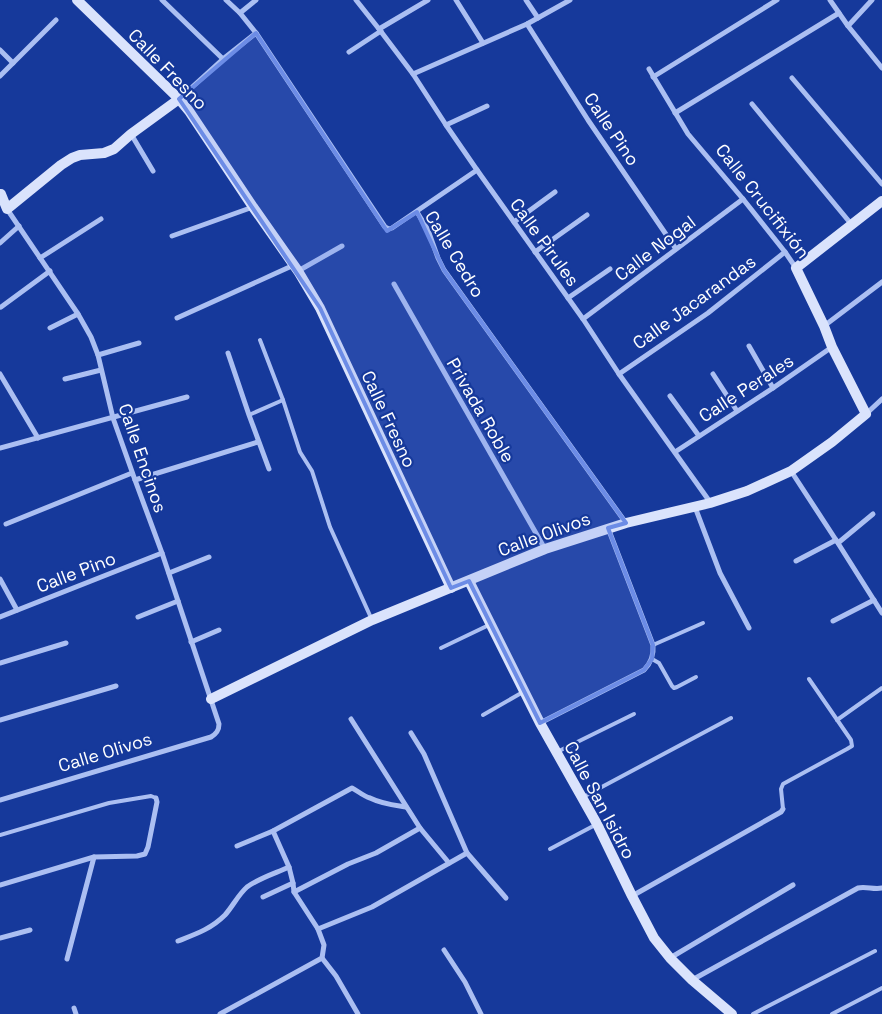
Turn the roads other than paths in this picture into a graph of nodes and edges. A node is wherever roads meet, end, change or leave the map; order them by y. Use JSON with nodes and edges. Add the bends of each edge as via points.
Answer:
{"nodes":[{"id":1,"x":78,"y":0,"type":"edge"},
{"id":2,"x":162,"y":0,"type":"edge"},
{"id":3,"x":226,"y":0,"type":"edge"},
{"id":4,"x":256,"y":0,"type":"edge"},
{"id":5,"x":356,"y":0,"type":"edge"},
{"id":6,"x":428,"y":0,"type":"edge"},
{"id":7,"x":456,"y":0,"type":"edge"},
{"id":8,"x":526,"y":0,"type":"edge"},
{"id":9,"x":570,"y":0,"type":"edge"},
{"id":10,"x":777,"y":0,"type":"edge"},
{"id":11,"x":830,"y":0,"type":"edge"},
{"id":12,"x":872,"y":0,"type":"edge"},
{"id":13,"x":240,"y":13,"type":"junction"},
{"id":14,"x":839,"y":14,"type":"junction"},
{"id":15,"x":538,"y":18,"type":"junction"},
{"id":16,"x":56,"y":20,"type":"dead end"},
{"id":17,"x":527,"y":24,"type":"junction"},
{"id":18,"x":848,"y":26,"type":"junction"},
{"id":19,"x":380,"y":30,"type":"junction"},
{"id":20,"x":256,"y":34,"type":"junction"},
{"id":21,"x":483,"y":43,"type":"junction"},
{"id":22,"x":0,"y":50,"type":"edge"},
{"id":23,"x":349,"y":52,"type":"dead end"},
{"id":24,"x":223,"y":59,"type":"junction"},
{"id":25,"x":13,"y":63,"type":"junction"},
{"id":26,"x":882,"y":68,"type":"edge"},
{"id":27,"x":649,"y":69,"type":"dead end"},
{"id":28,"x":414,"y":74,"type":"junction"},
{"id":29,"x":0,"y":76,"type":"edge"},
{"id":30,"x":653,"y":77,"type":"junction"},
{"id":31,"x":792,"y":78,"type":"dead end"},
{"id":32,"x":179,"y":99,"type":"junction"},
{"id":33,"x":752,"y":104,"type":"dead end"},
{"id":34,"x":487,"y":106,"type":"dead end"},
{"id":35,"x":676,"y":113,"type":"junction"},
{"id":36,"x":446,"y":125,"type":"junction"},
{"id":37,"x":131,"y":134,"type":"junction"},
{"id":38,"x":477,"y":170,"type":"junction"},
{"id":39,"x":153,"y":171,"type":"dead end"},
{"id":40,"x":882,"y":184,"type":"edge"},
{"id":41,"x":556,"y":192,"type":"dead end"},
{"id":42,"x":0,"y":194,"type":"edge"},
{"id":43,"x":743,"y":199,"type":"junction"},
{"id":44,"x":882,"y":201,"type":"edge"},
{"id":45,"x":253,"y":207,"type":"junction"},
{"id":46,"x":7,"y":208,"type":"junction"},
{"id":47,"x":418,"y":212,"type":"junction"},
{"id":48,"x":587,"y":215,"type":"dead end"},
{"id":49,"x":100,"y":219,"type":"dead end"},
{"id":50,"x":514,"y":222,"type":"junction"},
{"id":51,"x":852,"y":225,"type":"junction"},
{"id":52,"x":19,"y":226,"type":"junction"},
{"id":53,"x":172,"y":236,"type":"dead end"},
{"id":54,"x":0,"y":243,"type":"edge"},
{"id":55,"x":342,"y":246,"type":"dead end"},
{"id":56,"x":676,"y":249,"type":"junction"},
{"id":57,"x":535,"y":252,"type":"junction"},
{"id":58,"x":785,"y":252,"type":"junction"},
{"id":59,"x":40,"y":258,"type":"junction"},
{"id":60,"x":296,"y":268,"type":"junction"},
{"id":61,"x":796,"y":268,"type":"junction"},
{"id":62,"x":610,"y":269,"type":"dead end"},
{"id":63,"x":50,"y":271,"type":"junction"},
{"id":64,"x":882,"y":282,"type":"edge"},
{"id":65,"x":394,"y":284,"type":"dead end"},
{"id":66,"x":568,"y":298,"type":"junction"},
{"id":67,"x":1,"y":306,"type":"dead end"},
{"id":68,"x":78,"y":314,"type":"junction"},
{"id":69,"x":177,"y":318,"type":"dead end"},
{"id":70,"x":583,"y":319,"type":"junction"},
{"id":71,"x":824,"y":326,"type":"junction"},
{"id":72,"x":50,"y":328,"type":"dead end"},
{"id":73,"x":260,"y":340,"type":"dead end"},
{"id":74,"x":139,"y":343,"type":"dead end"},
{"id":75,"x":749,"y":346,"type":"dead end"},
{"id":76,"x":832,"y":347,"type":"junction"},
{"id":77,"x":228,"y":354,"type":"dead end"},
{"id":78,"x":98,"y":355,"type":"junction"},
{"id":79,"x":101,"y":370,"type":"junction"},
{"id":80,"x":0,"y":374,"type":"edge"},
{"id":81,"x":619,"y":374,"type":"junction"},
{"id":82,"x":713,"y":374,"type":"dead end"},
{"id":83,"x":65,"y":380,"type":"dead end"},
{"id":84,"x":773,"y":388,"type":"junction"},
{"id":85,"x":670,"y":396,"type":"dead end"},
{"id":86,"x":187,"y":397,"type":"dead end"},
{"id":87,"x":882,"y":399,"type":"edge"},
{"id":88,"x":283,"y":400,"type":"junction"},
{"id":89,"x":737,"y":411,"type":"junction"},
{"id":90,"x":866,"y":414,"type":"junction"},
{"id":91,"x":249,"y":415,"type":"junction"},
{"id":92,"x":113,"y":418,"type":"junction"},
{"id":93,"x":698,"y":436,"type":"junction"},
{"id":94,"x":38,"y":438,"type":"junction"},
{"id":95,"x":258,"y":442,"type":"junction"},
{"id":96,"x":0,"y":448,"type":"edge"},
{"id":97,"x":675,"y":452,"type":"junction"},
{"id":98,"x":269,"y":469,"type":"dead end"},
{"id":99,"x":791,"y":471,"type":"junction"},
{"id":100,"x":132,"y":473,"type":"junction"},
{"id":101,"x":135,"y":480,"type":"junction"},
{"id":102,"x":710,"y":503,"type":"junction"},
{"id":103,"x":695,"y":506,"type":"junction"},
{"id":104,"x":873,"y":514,"type":"dead end"},
{"id":105,"x":626,"y":523,"type":"junction"},
{"id":106,"x":6,"y":524,"type":"dead end"},
{"id":107,"x":608,"y":528,"type":"junction"},
{"id":108,"x":837,"y":541,"type":"junction"},
{"id":109,"x":545,"y":549,"type":"junction"},
{"id":110,"x":162,"y":553,"type":"junction"},
{"id":111,"x":209,"y":557,"type":"dead end"},
{"id":112,"x":796,"y":561,"type":"dead end"},
{"id":113,"x":169,"y":573,"type":"junction"},
{"id":114,"x":0,"y":580,"type":"edge"},
{"id":115,"x":469,"y":581,"type":"junction"},
{"id":116,"x":451,"y":588,"type":"junction"},
{"id":117,"x":874,"y":600,"type":"junction"},
{"id":118,"x":178,"y":601,"type":"junction"},
{"id":119,"x":17,"y":610,"type":"junction"},
{"id":120,"x":882,"y":613,"type":"edge"},
{"id":121,"x":0,"y":617,"type":"edge"},
{"id":122,"x":138,"y":617,"type":"dead end"},
{"id":123,"x":372,"y":620,"type":"junction"},
{"id":124,"x":833,"y":621,"type":"dead end"},
{"id":125,"x":703,"y":623,"type":"dead end"},
{"id":126,"x":491,"y":624,"type":"junction"},
{"id":127,"x":749,"y":628,"type":"dead end"},
{"id":128,"x":219,"y":630,"type":"dead end"},
{"id":129,"x":66,"y":642,"type":"dead end"},
{"id":130,"x":191,"y":642,"type":"junction"},
{"id":131,"x":653,"y":646,"type":"junction"},
{"id":132,"x":441,"y":648,"type":"dead end"},
{"id":133,"x":652,"y":659,"type":"junction"},
{"id":134,"x":0,"y":663,"type":"edge"},
{"id":135,"x":696,"y":677,"type":"dead end"},
{"id":136,"x":809,"y":679,"type":"dead end"},
{"id":137,"x":116,"y":686,"type":"dead end"},
{"id":138,"x":882,"y":688,"type":"edge"},
{"id":139,"x":525,"y":691,"type":"junction"},
{"id":140,"x":211,"y":700,"type":"junction"},
{"id":141,"x":634,"y":714,"type":"dead end"},
{"id":142,"x":483,"y":715,"type":"dead end"},
{"id":143,"x":732,"y":718,"type":"dead end"},
{"id":144,"x":351,"y":719,"type":"dead end"},
{"id":145,"x":0,"y":720,"type":"edge"},
{"id":146,"x":838,"y":720,"type":"junction"},
{"id":147,"x":540,"y":723,"type":"junction"},
{"id":148,"x":218,"y":732,"type":"joint"},
{"id":149,"x":411,"y":733,"type":"dead end"},
{"id":150,"x":557,"y":752,"type":"junction"},
{"id":151,"x":582,"y":797,"type":"junction"},
{"id":152,"x":156,"y":798,"type":"joint"},
{"id":153,"x":0,"y":800,"type":"edge"},
{"id":154,"x":406,"y":807,"type":"junction"},
{"id":155,"x":783,"y":809,"type":"joint"},
{"id":156,"x":597,"y":824,"type":"junction"},
{"id":157,"x":420,"y":828,"type":"junction"},
{"id":158,"x":273,"y":831,"type":"junction"},
{"id":159,"x":0,"y":835,"type":"edge"},
{"id":160,"x":237,"y":846,"type":"dead end"},
{"id":161,"x":550,"y":849,"type":"dead end"},
{"id":162,"x":467,"y":853,"type":"junction"},
{"id":163,"x":94,"y":858,"type":"junction"},
{"id":164,"x":448,"y":863,"type":"junction"},
{"id":165,"x":289,"y":866,"type":"junction"},
{"id":166,"x":294,"y":883,"type":"junction"},
{"id":167,"x":0,"y":885,"type":"edge"},
{"id":168,"x":793,"y":885,"type":"dead end"},
{"id":169,"x":882,"y":888,"type":"edge"},
{"id":170,"x":294,"y":892,"type":"junction"},
{"id":171,"x":632,"y":896,"type":"junction"},
{"id":172,"x":263,"y":897,"type":"dead end"},
{"id":173,"x":506,"y":898,"type":"dead end"},
{"id":174,"x":318,"y":929,"type":"junction"},
{"id":175,"x":30,"y":930,"type":"dead end"},
{"id":176,"x":0,"y":938,"type":"edge"},
{"id":177,"x":178,"y":941,"type":"dead end"},
{"id":178,"x":444,"y":950,"type":"dead end"},
{"id":179,"x":875,"y":951,"type":"dead end"},
{"id":180,"x":322,"y":958,"type":"junction"},
{"id":181,"x":670,"y":958,"type":"junction"},
{"id":182,"x":67,"y":959,"type":"dead end"},
{"id":183,"x":692,"y":980,"type":"junction"},
{"id":184,"x":882,"y":988,"type":"edge"},
{"id":185,"x":220,"y":1014,"type":"edge"},
{"id":186,"x":358,"y":1014,"type":"edge"},
{"id":187,"x":481,"y":1014,"type":"edge"},
{"id":188,"x":732,"y":1014,"type":"edge"},
{"id":189,"x":753,"y":1014,"type":"edge"},
{"id":190,"x":832,"y":1014,"type":"edge"}],
"edges":[{"from":1,"to":32,"type":"street","name":"Calle Fresno"},
{"from":2,"to":24,"type":"street"},
{"from":3,"to":13,"type":"street","name":"Calle Cedro"},
{"from":4,"to":13,"type":"street"},
{"from":5,"to":19,"type":"street","name":"Calle Pirules"},
{"from":6,"to":19,"type":"street"},
{"from":7,"to":21,"type":"street"},
{"from":8,"to":15,"type":"street"},
{"from":9,"to":15,"type":"street"},
{"from":10,"to":30,"type":"street"},
{"from":11,"to":14,"type":"street"},
{"from":12,"to":18,"type":"street"},
{"from":13,"to":20,"type":"street","name":"Calle Cedro"},
{"from":14,"to":18,"type":"street"},
{"from":14,"to":35,"type":"street"},
{"from":15,"to":17,"type":"street"},
{"from":16,"to":25,"type":"street"},
{"from":17,"to":21,"type":"street"},
{"from":17,"to":56,"type":"street","name":"Calle Pino"},
{"from":18,"to":26,"type":"street"},
{"from":19,"to":23,"type":"street"},
{"from":19,"to":28,"type":"street","name":"Calle Pirules"},
{"from":20,"to":24,"type":"street"},
{"from":20,"to":47,"type":"street","name":"Calle Cedro","via":[[385,227],[392,228]]},
{"from":21,"to":28,"type":"street"},
{"from":22,"to":25,"type":"street"},
{"from":24,"to":32,"type":"street"},
{"from":25,"to":29,"type":"street"},
{"from":27,"to":30,"type":"street","name":"Calle Crucifixión"},
{"from":28,"to":36,"type":"street","name":"Calle Pirules"},
{"from":30,"to":35,"type":"street","name":"Calle Crucifixión"},
{"from":31,"to":40,"type":"street"},
{"from":32,"to":37,"type":"street"},
{"from":32,"to":45,"type":"street","name":"Calle Fresno"},
{"from":33,"to":51,"type":"street"},
{"from":34,"to":36,"type":"street"},
{"from":35,"to":43,"type":"street","name":"Calle Crucifixión","via":[[688,134]]},
{"from":36,"to":38,"type":"street","name":"Calle Pirules"},
{"from":37,"to":39,"type":"street"},
{"from":37,"to":46,"type":"street","via":[[104,154],[72,158]]},
{"from":38,"to":47,"type":"street"},
{"from":38,"to":50,"type":"street","name":"Calle Pirules"},
{"from":41,"to":50,"type":"street"},
{"from":42,"to":46,"type":"street"},
{"from":43,"to":56,"type":"street","name":"Calle Nogal"},
{"from":43,"to":58,"type":"street","name":"Calle Crucifixión"},
{"from":44,"to":51,"type":"street"},
{"from":45,"to":53,"type":"street"},
{"from":45,"to":60,"type":"street","name":"Calle Fresno"},
{"from":46,"to":52,"type":"street","name":"Calle Encinos"},
{"from":47,"to":105,"type":"street","name":"Calle Cedro","via":[[444,270]]},
{"from":48,"to":57,"type":"street"},
{"from":49,"to":59,"type":"street"},
{"from":50,"to":57,"type":"street","name":"Calle Pirules"},
{"from":51,"to":61,"type":"street"},
{"from":52,"to":54,"type":"street"},
{"from":52,"to":59,"type":"street","name":"Calle Encinos"},
{"from":55,"to":60,"type":"street"},
{"from":56,"to":70,"type":"street","name":"Calle Nogal"},
{"from":57,"to":66,"type":"street","name":"Calle Pirules"},
{"from":58,"to":61,"type":"street","name":"Calle Crucifixión"},
{"from":58,"to":81,"type":"street","name":"Calle Jacarandas","via":[[708,314]]},
{"from":59,"to":63,"type":"street","name":"Calle Encinos"},
{"from":60,"to":69,"type":"street"},
{"from":60,"to":116,"type":"street","name":"Calle Fresno","via":[[320,308]]},
{"from":61,"to":71,"type":"street","name":"Calle Crucifixión"},
{"from":62,"to":66,"type":"street"},
{"from":63,"to":67,"type":"street"},
{"from":63,"to":68,"type":"street","name":"Calle Encinos"},
{"from":64,"to":71,"type":"street"},
{"from":65,"to":109,"type":"street","name":"Privada Roble"},
{"from":66,"to":70,"type":"street","name":"Calle Pirules"},
{"from":68,"to":72,"type":"street"},
{"from":68,"to":78,"type":"street","name":"Calle Encinos"},
{"from":70,"to":81,"type":"street","name":"Calle Pirules"},
{"from":71,"to":76,"type":"street","name":"Calle Crucifixión"},
{"from":73,"to":88,"type":"lane"},
{"from":74,"to":78,"type":"street"},
{"from":75,"to":84,"type":"street"},
{"from":76,"to":84,"type":"street","name":"Calle Perales"},
{"from":76,"to":90,"type":"street","name":"Calle Crucifixión"},
{"from":77,"to":91,"type":"street"},
{"from":78,"to":79,"type":"street","name":"Calle Encinos"},
{"from":79,"to":83,"type":"street"},
{"from":79,"to":92,"type":"street","name":"Calle Encinos"},
{"from":80,"to":94,"type":"street"},
{"from":81,"to":97,"type":"street","name":"Calle Pirules"},
{"from":82,"to":89,"type":"street"},
{"from":84,"to":89,"type":"street","name":"Calle Perales"},
{"from":85,"to":93,"type":"street"},
{"from":86,"to":92,"type":"street"},
{"from":87,"to":90,"type":"street","name":"Calle Olivos"},
{"from":88,"to":91,"type":"lane"},
{"from":88,"to":123,"type":"lane","via":[[300,452],[312,471],[330,527]]},
{"from":89,"to":93,"type":"street","name":"Calle Perales"},
{"from":90,"to":99,"type":"street","name":"Calle Olivos"},
{"from":91,"to":95,"type":"street"},
{"from":92,"to":94,"type":"street"},
{"from":92,"to":100,"type":"street","name":"Calle Encinos"},
{"from":93,"to":97,"type":"street","name":"Calle Perales"},
{"from":94,"to":96,"type":"street"},
{"from":95,"to":98,"type":"street"},
{"from":95,"to":101,"type":"street"},
{"from":97,"to":102,"type":"street","name":"Calle Pirules"},
{"from":99,"to":102,"type":"street","name":"Calle Olivos"},
{"from":99,"to":108,"type":"street"},
{"from":100,"to":101,"type":"street","name":"Calle Encinos"},
{"from":100,"to":106,"type":"street"},
{"from":101,"to":110,"type":"street","name":"Calle Encinos"},
{"from":102,"to":103,"type":"street","name":"Calle Olivos"},
{"from":103,"to":105,"type":"street","name":"Calle Olivos"},
{"from":103,"to":127,"type":"street","via":[[720,573]]},
{"from":104,"to":108,"type":"street"},
{"from":105,"to":107,"type":"street","name":"Calle Olivos"},
{"from":107,"to":109,"type":"street","name":"Calle Olivos"},
{"from":107,"to":131,"type":"street"},
{"from":108,"to":112,"type":"street"},
{"from":108,"to":117,"type":"street"},
{"from":109,"to":115,"type":"street","name":"Calle Olivos"},
{"from":110,"to":113,"type":"street","name":"Calle Encinos"},
{"from":110,"to":119,"type":"street","name":"Calle Pino"},
{"from":111,"to":113,"type":"street"},
{"from":113,"to":118,"type":"street","name":"Calle Encinos"},
{"from":114,"to":119,"type":"street"},
{"from":115,"to":116,"type":"street","name":"Calle Olivos"},
{"from":115,"to":126,"type":"street","name":"Calle San Isidro"},
{"from":116,"to":123,"type":"street","name":"Calle Olivos"},
{"from":117,"to":120,"type":"street"},
{"from":117,"to":124,"type":"street"},
{"from":118,"to":122,"type":"street"},
{"from":118,"to":130,"type":"street","name":"Calle Encinos"},
{"from":119,"to":121,"type":"street","name":"Calle Pino"},
{"from":123,"to":140,"type":"street","name":"Calle Olivos"},
{"from":125,"to":131,"type":"lane"},
{"from":126,"to":132,"type":"lane"},
{"from":126,"to":139,"type":"street","name":"Calle San Isidro"},
{"from":128,"to":130,"type":"street"},
{"from":129,"to":134,"type":"street"},
{"from":130,"to":140,"type":"street","name":"Calle Encinos"},
{"from":131,"to":133,"type":"street"},
{"from":133,"to":135,"type":"lane","via":[[659,663],[673,687]]},
{"from":133,"to":147,"type":"street","via":[[644,670]]},
{"from":136,"to":146,"type":"lane"},
{"from":137,"to":145,"type":"street"},
{"from":138,"to":146,"type":"lane"},
{"from":139,"to":142,"type":"lane"},
{"from":139,"to":147,"type":"street","name":"Calle San Isidro"},
{"from":140,"to":148,"type":"street","name":"Calle Encinos","via":[[219,724]]},
{"from":141,"to":150,"type":"lane"},
{"from":143,"to":151,"type":"lane"},
{"from":144,"to":154,"type":"street"},
{"from":146,"to":155,"type":"lane","via":[[852,746],[783,784]]},
{"from":147,"to":150,"type":"street","name":"Calle San Isidro"},
{"from":148,"to":153,"type":"street","name":"Calle Olivos","via":[[211,737]]},
{"from":149,"to":162,"type":"street","via":[[424,754]]},
{"from":150,"to":151,"type":"street","name":"Calle San Isidro"},
{"from":151,"to":156,"type":"street","name":"Calle San Isidro"},
{"from":152,"to":159,"type":"lane","via":[[151,796],[108,803]]},
{"from":152,"to":163,"type":"street","via":[[148,848],[144,854]]},
{"from":154,"to":157,"type":"street"},
{"from":154,"to":158,"type":"street","via":[[386,804],[352,788]]},
{"from":155,"to":171,"type":"street"},
{"from":156,"to":161,"type":"lane"},
{"from":156,"to":171,"type":"street","name":"Calle San Isidro"},
{"from":157,"to":164,"type":"street"},
{"from":157,"to":170,"type":"street"},
{"from":158,"to":160,"type":"street"},
{"from":158,"to":165,"type":"street"},
{"from":162,"to":164,"type":"street"},
{"from":162,"to":173,"type":"street"},
{"from":163,"to":167,"type":"street"},
{"from":163,"to":182,"type":"street"},
{"from":164,"to":174,"type":"street","via":[[372,907]]},
{"from":165,"to":166,"type":"street"},
{"from":165,"to":177,"type":"street","via":[[247,888],[205,931]]},
{"from":166,"to":170,"type":"street"},
{"from":166,"to":172,"type":"street"},
{"from":168,"to":181,"type":"street"},
{"from":169,"to":183,"type":"street","via":[[858,888]]},
{"from":170,"to":174,"type":"street"},
{"from":171,"to":181,"type":"street","name":"Calle San Isidro","via":[[654,938]]},
{"from":174,"to":180,"type":"street","via":[[324,945]]},
{"from":175,"to":176,"type":"street"},
{"from":178,"to":187,"type":"street"},
{"from":179,"to":189,"type":"lane"},
{"from":180,"to":185,"type":"street"},
{"from":180,"to":186,"type":"street"},
{"from":181,"to":183,"type":"street","name":"Calle San Isidro"},
{"from":183,"to":188,"type":"street","name":"Calle San Isidro"},
{"from":184,"to":190,"type":"lane"}]}
